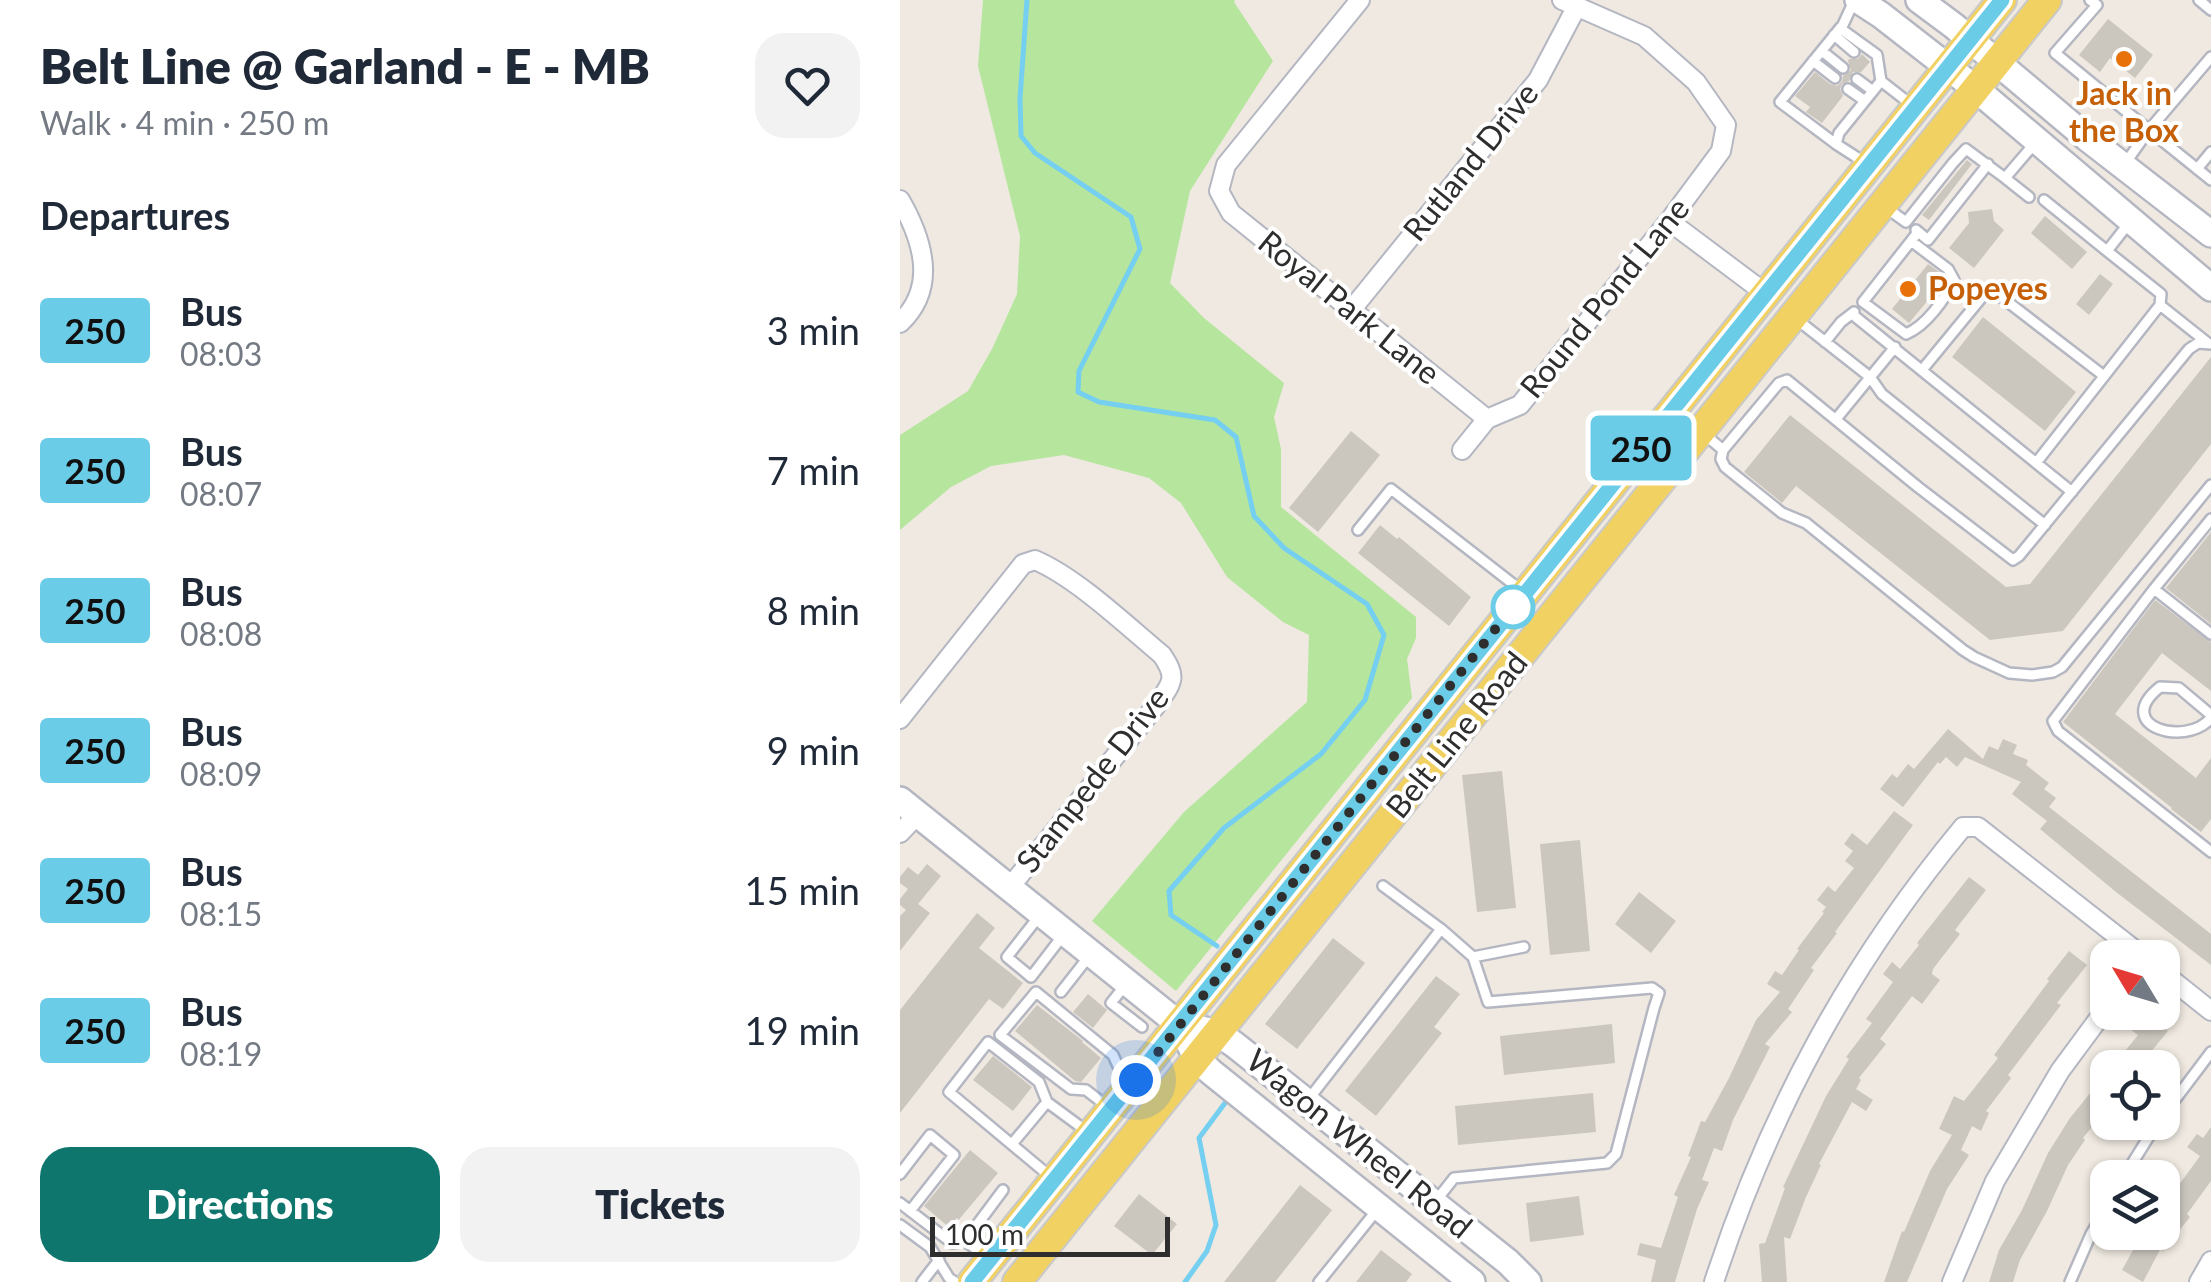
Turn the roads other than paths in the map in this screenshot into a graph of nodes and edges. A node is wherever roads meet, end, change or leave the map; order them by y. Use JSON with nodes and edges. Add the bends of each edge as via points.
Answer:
{"nodes":[{"id":1,"x":1360,"y":0,"type":"edge"},
{"id":2,"x":1856,"y":0,"type":"edge"},
{"id":3,"x":1919,"y":0,"type":"edge"},
{"id":4,"x":2002,"y":0,"type":"edge"},
{"id":5,"x":2047,"y":0,"type":"edge"},
{"id":6,"x":2199,"y":0,"type":"edge"},
{"id":7,"x":2096,"y":2,"type":"edge"},
{"id":8,"x":1570,"y":3,"type":"edge"},
{"id":9,"x":2211,"y":10,"type":"edge"},
{"id":10,"x":1837,"y":31,"type":"junction"},
{"id":11,"x":1970,"y":40,"type":"junction"},
{"id":12,"x":1822,"y":51,"type":"junction"},
{"id":13,"x":1854,"y":52,"type":"dead end"},
{"id":14,"x":2211,"y":57,"type":"edge"},
{"id":15,"x":1813,"y":62,"type":"junction"},
{"id":16,"x":1868,"y":63,"type":"dead end"},
{"id":17,"x":1997,"y":63,"type":"junction"},
{"id":18,"x":1949,"y":67,"type":"junction"},
{"id":19,"x":1842,"y":68,"type":"dead end"},
{"id":20,"x":1880,"y":77,"type":"junction"},
{"id":21,"x":1834,"y":78,"type":"dead end"},
{"id":22,"x":1856,"y":78,"type":"dead end"},
{"id":23,"x":1848,"y":89,"type":"dead end"},
{"id":24,"x":1976,"y":89,"type":"junction"},
{"id":25,"x":1873,"y":91,"type":"junction"},
{"id":26,"x":1865,"y":102,"type":"junction"},
{"id":27,"x":1916,"y":108,"type":"junction"},
{"id":28,"x":2149,"y":130,"type":"junction"},
{"id":29,"x":2036,"y":141,"type":"junction"},
{"id":30,"x":1836,"y":144,"type":"junction"},
{"id":31,"x":2211,"y":152,"type":"edge"},
{"id":32,"x":1988,"y":164,"type":"junction"},
{"id":33,"x":1869,"y":165,"type":"junction"},
{"id":34,"x":2123,"y":166,"type":"junction"},
{"id":35,"x":2197,"y":169,"type":"junction"},
{"id":36,"x":2005,"y":178,"type":"junction"},
{"id":37,"x":2211,"y":180,"type":"edge"},
{"id":38,"x":2029,"y":197,"type":"dead end"},
{"id":39,"x":900,"y":200,"type":"edge"},
{"id":40,"x":2044,"y":200,"type":"dead end"},
{"id":41,"x":1894,"y":214,"type":"junction"},
{"id":42,"x":2131,"y":221,"type":"junction"},
{"id":43,"x":1669,"y":222,"type":"junction"},
{"id":44,"x":2211,"y":234,"type":"edge"},
{"id":45,"x":1914,"y":236,"type":"junction"},
{"id":46,"x":2107,"y":250,"type":"junction"},
{"id":47,"x":2211,"y":288,"type":"edge"},
{"id":48,"x":1765,"y":293,"type":"junction"},
{"id":49,"x":1863,"y":302,"type":"junction"},
{"id":50,"x":2160,"y":306,"type":"junction"},
{"id":51,"x":1352,"y":309,"type":"junction"},
{"id":52,"x":1852,"y":314,"type":"junction"},
{"id":53,"x":1793,"y":316,"type":"junction"},
{"id":54,"x":900,"y":323,"type":"edge"},
{"id":55,"x":1825,"y":342,"type":"junction"},
{"id":56,"x":2210,"y":344,"type":"edge"},
{"id":57,"x":1895,"y":347,"type":"junction"},
{"id":58,"x":1922,"y":370,"type":"junction"},
{"id":59,"x":2104,"y":376,"type":"junction"},
{"id":60,"x":1870,"y":377,"type":"junction"},
{"id":61,"x":1487,"y":419,"type":"junction"},
{"id":62,"x":1836,"y":419,"type":"junction"},
{"id":63,"x":1700,"y":431,"type":"junction"},
{"id":64,"x":1462,"y":450,"type":"dead end"},
{"id":65,"x":1724,"y":450,"type":"junction"},
{"id":66,"x":2036,"y":463,"type":"junction"},
{"id":67,"x":1617,"y":477,"type":"junction"},
{"id":68,"x":2211,"y":485,"type":"edge"},
{"id":69,"x":2072,"y":492,"type":"junction"},
{"id":70,"x":1645,"y":500,"type":"junction"},
{"id":71,"x":2211,"y":519,"type":"edge"},
{"id":72,"x":2046,"y":525,"type":"junction"},
{"id":73,"x":1358,"y":530,"type":"dead end"},
{"id":74,"x":2154,"y":589,"type":"junction"},
{"id":75,"x":1524,"y":593,"type":"junction"},
{"id":76,"x":1552,"y":615,"type":"junction"},
{"id":77,"x":2211,"y":634,"type":"edge"},
{"id":78,"x":2211,"y":716,"type":"edge"},
{"id":79,"x":900,"y":719,"type":"edge"},
{"id":80,"x":909,"y":807,"type":"edge"},
{"id":81,"x":900,"y":833,"type":"edge"},
{"id":82,"x":2211,"y":836,"type":"edge"},
{"id":83,"x":2207,"y":849,"type":"edge"},
{"id":84,"x":1383,"y":886,"type":"dead end"},
{"id":85,"x":1010,"y":887,"type":"junction"},
{"id":86,"x":1042,"y":913,"type":"junction"},
{"id":87,"x":1441,"y":929,"type":"junction"},
{"id":88,"x":1066,"y":932,"type":"junction"},
{"id":89,"x":2122,"y":940,"type":"edge"},
{"id":90,"x":1524,"y":947,"type":"dead end"},
{"id":91,"x":1092,"y":953,"type":"junction"},
{"id":92,"x":1473,"y":957,"type":"junction"},
{"id":93,"x":1031,"y":977,"type":"junction"},
{"id":94,"x":1127,"y":982,"type":"junction"},
{"id":95,"x":2180,"y":986,"type":"edge"},
{"id":96,"x":1036,"y":992,"type":"junction"},
{"id":97,"x":1061,"y":992,"type":"dead end"},
{"id":98,"x":2211,"y":1011,"type":"edge"},
{"id":99,"x":1180,"y":1024,"type":"junction"},
{"id":100,"x":1142,"y":1027,"type":"dead end"},
{"id":101,"x":2090,"y":1030,"type":"edge"},
{"id":102,"x":1218,"y":1033,"type":"junction"},
{"id":103,"x":2211,"y":1052,"type":"edge"},
{"id":104,"x":1196,"y":1059,"type":"junction"},
{"id":105,"x":1136,"y":1080,"type":"junction"},
{"id":106,"x":2180,"y":1093,"type":"edge"},
{"id":107,"x":1047,"y":1102,"type":"junction"},
{"id":108,"x":1307,"y":1102,"type":"junction"},
{"id":109,"x":1112,"y":1110,"type":"junction"},
{"id":110,"x":1283,"y":1130,"type":"junction"},
{"id":111,"x":1091,"y":1135,"type":"junction"},
{"id":112,"x":1012,"y":1144,"type":"junction"},
{"id":113,"x":900,"y":1174,"type":"edge"},
{"id":114,"x":1054,"y":1180,"type":"junction"},
{"id":115,"x":1003,"y":1190,"type":"dead end"},
{"id":116,"x":900,"y":1203,"type":"edge"},
{"id":117,"x":1434,"y":1203,"type":"junction"},
{"id":118,"x":1379,"y":1207,"type":"junction"},
{"id":119,"x":910,"y":1211,"type":"junction"},
{"id":120,"x":900,"y":1224,"type":"edge"},
{"id":121,"x":1014,"y":1229,"type":"junction"},
{"id":122,"x":940,"y":1234,"type":"junction"},
{"id":123,"x":2090,"y":1236,"type":"edge"},
{"id":124,"x":965,"y":1241,"type":"junction"},
{"id":125,"x":1488,"y":1246,"type":"junction"},
{"id":126,"x":930,"y":1247,"type":"junction"},
{"id":127,"x":1042,"y":1250,"type":"junction"},
{"id":128,"x":939,"y":1260,"type":"junction"},
{"id":129,"x":990,"y":1260,"type":"junction"},
{"id":130,"x":2211,"y":1261,"type":"edge"},
{"id":131,"x":1465,"y":1280,"type":"edge"},
{"id":132,"x":922,"y":1282,"type":"edge"},
{"id":133,"x":955,"y":1282,"type":"edge"},
{"id":134,"x":972,"y":1282,"type":"edge"},
{"id":135,"x":1017,"y":1282,"type":"edge"},
{"id":136,"x":1319,"y":1282,"type":"edge"},
{"id":137,"x":1528,"y":1282,"type":"edge"},
{"id":138,"x":1714,"y":1282,"type":"edge"},
{"id":139,"x":1952,"y":1282,"type":"edge"},
{"id":140,"x":2070,"y":1282,"type":"edge"},
{"id":141,"x":2198,"y":1282,"type":"edge"}],
"edges":[{"from":1,"to":51,"type":"street","name":"Royal Park Lane","via":[[1226,164],[1219,191],[1231,212]]},
{"from":2,"to":10,"type":"lane"},
{"from":2,"to":18,"type":"street"},
{"from":3,"to":11,"type":"street"},
{"from":4,"to":11,"type":"main road","name":"Belt Line Road"},
{"from":5,"to":17,"type":"main road","name":"Belt Line Road"},
{"from":6,"to":9,"type":"lane"},
{"from":7,"to":28,"type":"lane","via":[[2055,53]]},
{"from":8,"to":43,"type":"street","name":"Round Pond Lane","via":[[1644,36],[1696,82],[1726,126],[1721,151]]},
{"from":8,"to":51,"type":"street","name":"Rutland Drive","via":[[1538,80]]},
{"from":10,"to":12,"type":"lane"},
{"from":10,"to":13,"type":"lane"},
{"from":10,"to":20,"type":"lane","via":[[1877,56]]},
{"from":11,"to":17,"type":"street"},
{"from":11,"to":18,"type":"main road","name":"Belt Line Road"},
{"from":12,"to":15,"type":"lane"},
{"from":12,"to":19,"type":"lane"},
{"from":14,"to":28,"type":"lane"},
{"from":15,"to":21,"type":"lane"},
{"from":15,"to":30,"type":"lane","via":[[1780,102]]},
{"from":16,"to":20,"type":"lane"},
{"from":17,"to":24,"type":"main road","name":"Belt Line Road"},
{"from":17,"to":34,"type":"street"},
{"from":18,"to":24,"type":"street"},
{"from":18,"to":27,"type":"main road","name":"Belt Line Road"},
{"from":20,"to":25,"type":"lane"},
{"from":20,"to":27,"type":"lane"},
{"from":22,"to":25,"type":"lane"},
{"from":23,"to":26,"type":"lane"},
{"from":24,"to":29,"type":"street"},
{"from":24,"to":41,"type":"main road","name":"Belt Line Road"},
{"from":25,"to":26,"type":"lane"},
{"from":26,"to":30,"type":"lane"},
{"from":27,"to":33,"type":"main road","name":"Belt Line Road"},
{"from":28,"to":34,"type":"lane"},
{"from":28,"to":35,"type":"lane"},
{"from":29,"to":36,"type":"lane"},
{"from":29,"to":42,"type":"street"},
{"from":30,"to":33,"type":"lane"},
{"from":31,"to":35,"type":"lane"},
{"from":32,"to":36,"type":"lane"},
{"from":32,"to":41,"type":"lane","via":[[1962,151]]},
{"from":32,"to":45,"type":"lane","via":[[1928,240]]},
{"from":33,"to":48,"type":"main road","name":"Belt Line Road"},
{"from":34,"to":44,"type":"street"},
{"from":35,"to":37,"type":"lane"},
{"from":36,"to":38,"type":"lane"},
{"from":39,"to":54,"type":"street","via":[[924,257],[922,288]]},
{"from":40,"to":46,"type":"lane"},
{"from":41,"to":45,"type":"lane"},
{"from":41,"to":53,"type":"main road","name":"Belt Line Road"},
{"from":42,"to":46,"type":"lane"},
{"from":42,"to":47,"type":"street"},
{"from":43,"to":48,"type":"street"},
{"from":43,"to":61,"type":"street","name":"Round Pond Lane","via":[[1520,405]]},
{"from":45,"to":49,"type":"lane"},
{"from":45,"to":49,"type":"lane","via":[[1954,280],[1922,325],[1900,332]]},
{"from":46,"to":50,"type":"lane","via":[[2162,294]]},
{"from":48,"to":53,"type":"main road"},
{"from":48,"to":67,"type":"main road","name":"Belt Line Road"},
{"from":49,"to":52,"type":"lane"},
{"from":50,"to":56,"type":"lane"},
{"from":50,"to":59,"type":"lane"},
{"from":51,"to":61,"type":"street","name":"Royal Park Lane"},
{"from":52,"to":55,"type":"lane"},
{"from":52,"to":57,"type":"lane"},
{"from":53,"to":55,"type":"lane"},
{"from":53,"to":63,"type":"main road","name":"Belt Line Road"},
{"from":55,"to":60,"type":"lane"},
{"from":56,"to":69,"type":"lane","via":[[2189,350]]},
{"from":57,"to":58,"type":"lane"},
{"from":57,"to":60,"type":"lane"},
{"from":58,"to":59,"type":"lane","via":[[1991,289]]},
{"from":58,"to":66,"type":"lane"},
{"from":59,"to":66,"type":"lane"},
{"from":60,"to":62,"type":"lane"},
{"from":60,"to":72,"type":"lane","via":[[1882,394]]},
{"from":61,"to":64,"type":"street","name":"Round Pond Lane"},
{"from":62,"to":65,"type":"lane","via":[[1787,380]]},
{"from":62,"to":72,"type":"lane","via":[[2008,558],[2019,556]]},
{"from":63,"to":65,"type":"lane"},
{"from":63,"to":70,"type":"main road","name":"Belt Line Road"},
{"from":65,"to":68,"type":"lane","via":[[1725,467],[1782,513],[1806,523],[1962,650],[2008,672],[2032,675],[2062,667]]},
{"from":66,"to":69,"type":"lane"},
{"from":67,"to":70,"type":"main road"},
{"from":67,"to":75,"type":"main road","name":"Belt Line Road"},
{"from":69,"to":72,"type":"lane"},
{"from":70,"to":76,"type":"main road","name":"Belt Line Road"},
{"from":71,"to":74,"type":"lane"},
{"from":73,"to":75,"type":"lane","via":[[1391,489]]},
{"from":74,"to":77,"type":"lane"},
{"from":74,"to":83,"type":"lane","via":[[2053,721]]},
{"from":75,"to":76,"type":"main road"},
{"from":75,"to":99,"type":"main road","name":"Belt Line Road"},
{"from":76,"to":102,"type":"main road","name":"Belt Line Road"},
{"from":78,"to":78,"type":"lane","via":[[2179,688],[2160,687],[2144,708],[2147,722],[2167,732],[2202,727]]},
{"from":79,"to":85,"type":"street","name":"Stampede Drive","via":[[1023,564],[1035,560],[1162,655],[1173,676],[1169,688]]},
{"from":80,"to":81,"type":"street"},
{"from":80,"to":85,"type":"street","name":"Wagon Wheel Road"},
{"from":82,"to":83,"type":"lane"},
{"from":84,"to":87,"type":"lane"},
{"from":85,"to":86,"type":"street","name":"Wagon Wheel Road"},
{"from":86,"to":88,"type":"street","name":"Wagon Wheel Road"},
{"from":86,"to":93,"type":"lane","via":[[1007,957]]},
{"from":87,"to":92,"type":"lane"},
{"from":87,"to":108,"type":"lane"},
{"from":88,"to":91,"type":"street","name":"Wagon Wheel Road"},
{"from":88,"to":93,"type":"lane"},
{"from":89,"to":138,"type":"street","via":[[1978,827],[1963,827],[1871,950],[1810,1050],[1751,1178]]},
{"from":90,"to":92,"type":"lane"},
{"from":91,"to":94,"type":"street","name":"Wagon Wheel Road"},
{"from":91,"to":97,"type":"lane"},
{"from":92,"to":117,"type":"lane","via":[[1488,1002],[1652,988],[1660,997],[1608,1163],[1454,1178]]},
{"from":93,"to":96,"type":"lane"},
{"from":94,"to":99,"type":"street","name":"Wagon Wheel Road"},
{"from":94,"to":100,"type":"lane","via":[[1111,1003]]},
{"from":95,"to":98,"type":"street"},
{"from":96,"to":105,"type":"lane"},
{"from":96,"to":109,"type":"lane","via":[[1000,1035]]},
{"from":99,"to":102,"type":"street","name":"Wagon Wheel Road"},
{"from":99,"to":104,"type":"street","name":"Wagon Wheel Road"},
{"from":99,"to":105,"type":"main road","name":"Belt Line Road"},
{"from":101,"to":139,"type":"street","via":[[1995,1180]]},
{"from":102,"to":104,"type":"main road","name":"Belt Line Road"},
{"from":102,"to":108,"type":"street","name":"Wagon Wheel Road"},
{"from":103,"to":106,"type":"lane"},
{"from":104,"to":110,"type":"street","name":"Wagon Wheel Road"},
{"from":104,"to":127,"type":"main road","name":"Belt Line Road"},
{"from":105,"to":109,"type":"main road","name":"Belt Line Road"},
{"from":107,"to":111,"type":"lane"},
{"from":107,"to":112,"type":"lane"},
{"from":107,"to":112,"type":"lane","via":[[1039,1082],[988,1042],[948,1092]]},
{"from":108,"to":110,"type":"street"},
{"from":108,"to":117,"type":"street","name":"Wagon Wheel Road"},
{"from":109,"to":111,"type":"main road","name":"Belt Line Road"},
{"from":110,"to":118,"type":"street","name":"Wagon Wheel Road"},
{"from":111,"to":114,"type":"main road","name":"Belt Line Road"},
{"from":112,"to":114,"type":"lane"},
{"from":113,"to":119,"type":"lane","via":[[930,1135],[954,1155]]},
{"from":114,"to":121,"type":"main road","name":"Belt Line Road"},
{"from":115,"to":124,"type":"lane"},
{"from":116,"to":119,"type":"lane"},
{"from":117,"to":125,"type":"street","name":"Wagon Wheel Road"},
{"from":118,"to":131,"type":"street","name":"Wagon Wheel Road"},
{"from":118,"to":136,"type":"lane"},
{"from":119,"to":122,"type":"lane"},
{"from":120,"to":126,"type":"lane"},
{"from":121,"to":127,"type":"main road"},
{"from":121,"to":129,"type":"main road","name":"Belt Line Road"},
{"from":122,"to":124,"type":"lane","via":[[952,1244]]},
{"from":122,"to":126,"type":"lane"},
{"from":123,"to":140,"type":"lane"},
{"from":124,"to":129,"type":"lane"},
{"from":125,"to":131,"type":"street"},
{"from":125,"to":137,"type":"street","name":"Wagon Wheel Road"},
{"from":126,"to":128,"type":"lane"},
{"from":127,"to":135,"type":"main road","name":"Belt Line Road"},
{"from":128,"to":132,"type":"lane"},
{"from":128,"to":133,"type":"lane"},
{"from":129,"to":134,"type":"main road","name":"Belt Line Road"},
{"from":130,"to":141,"type":"street"}]}
